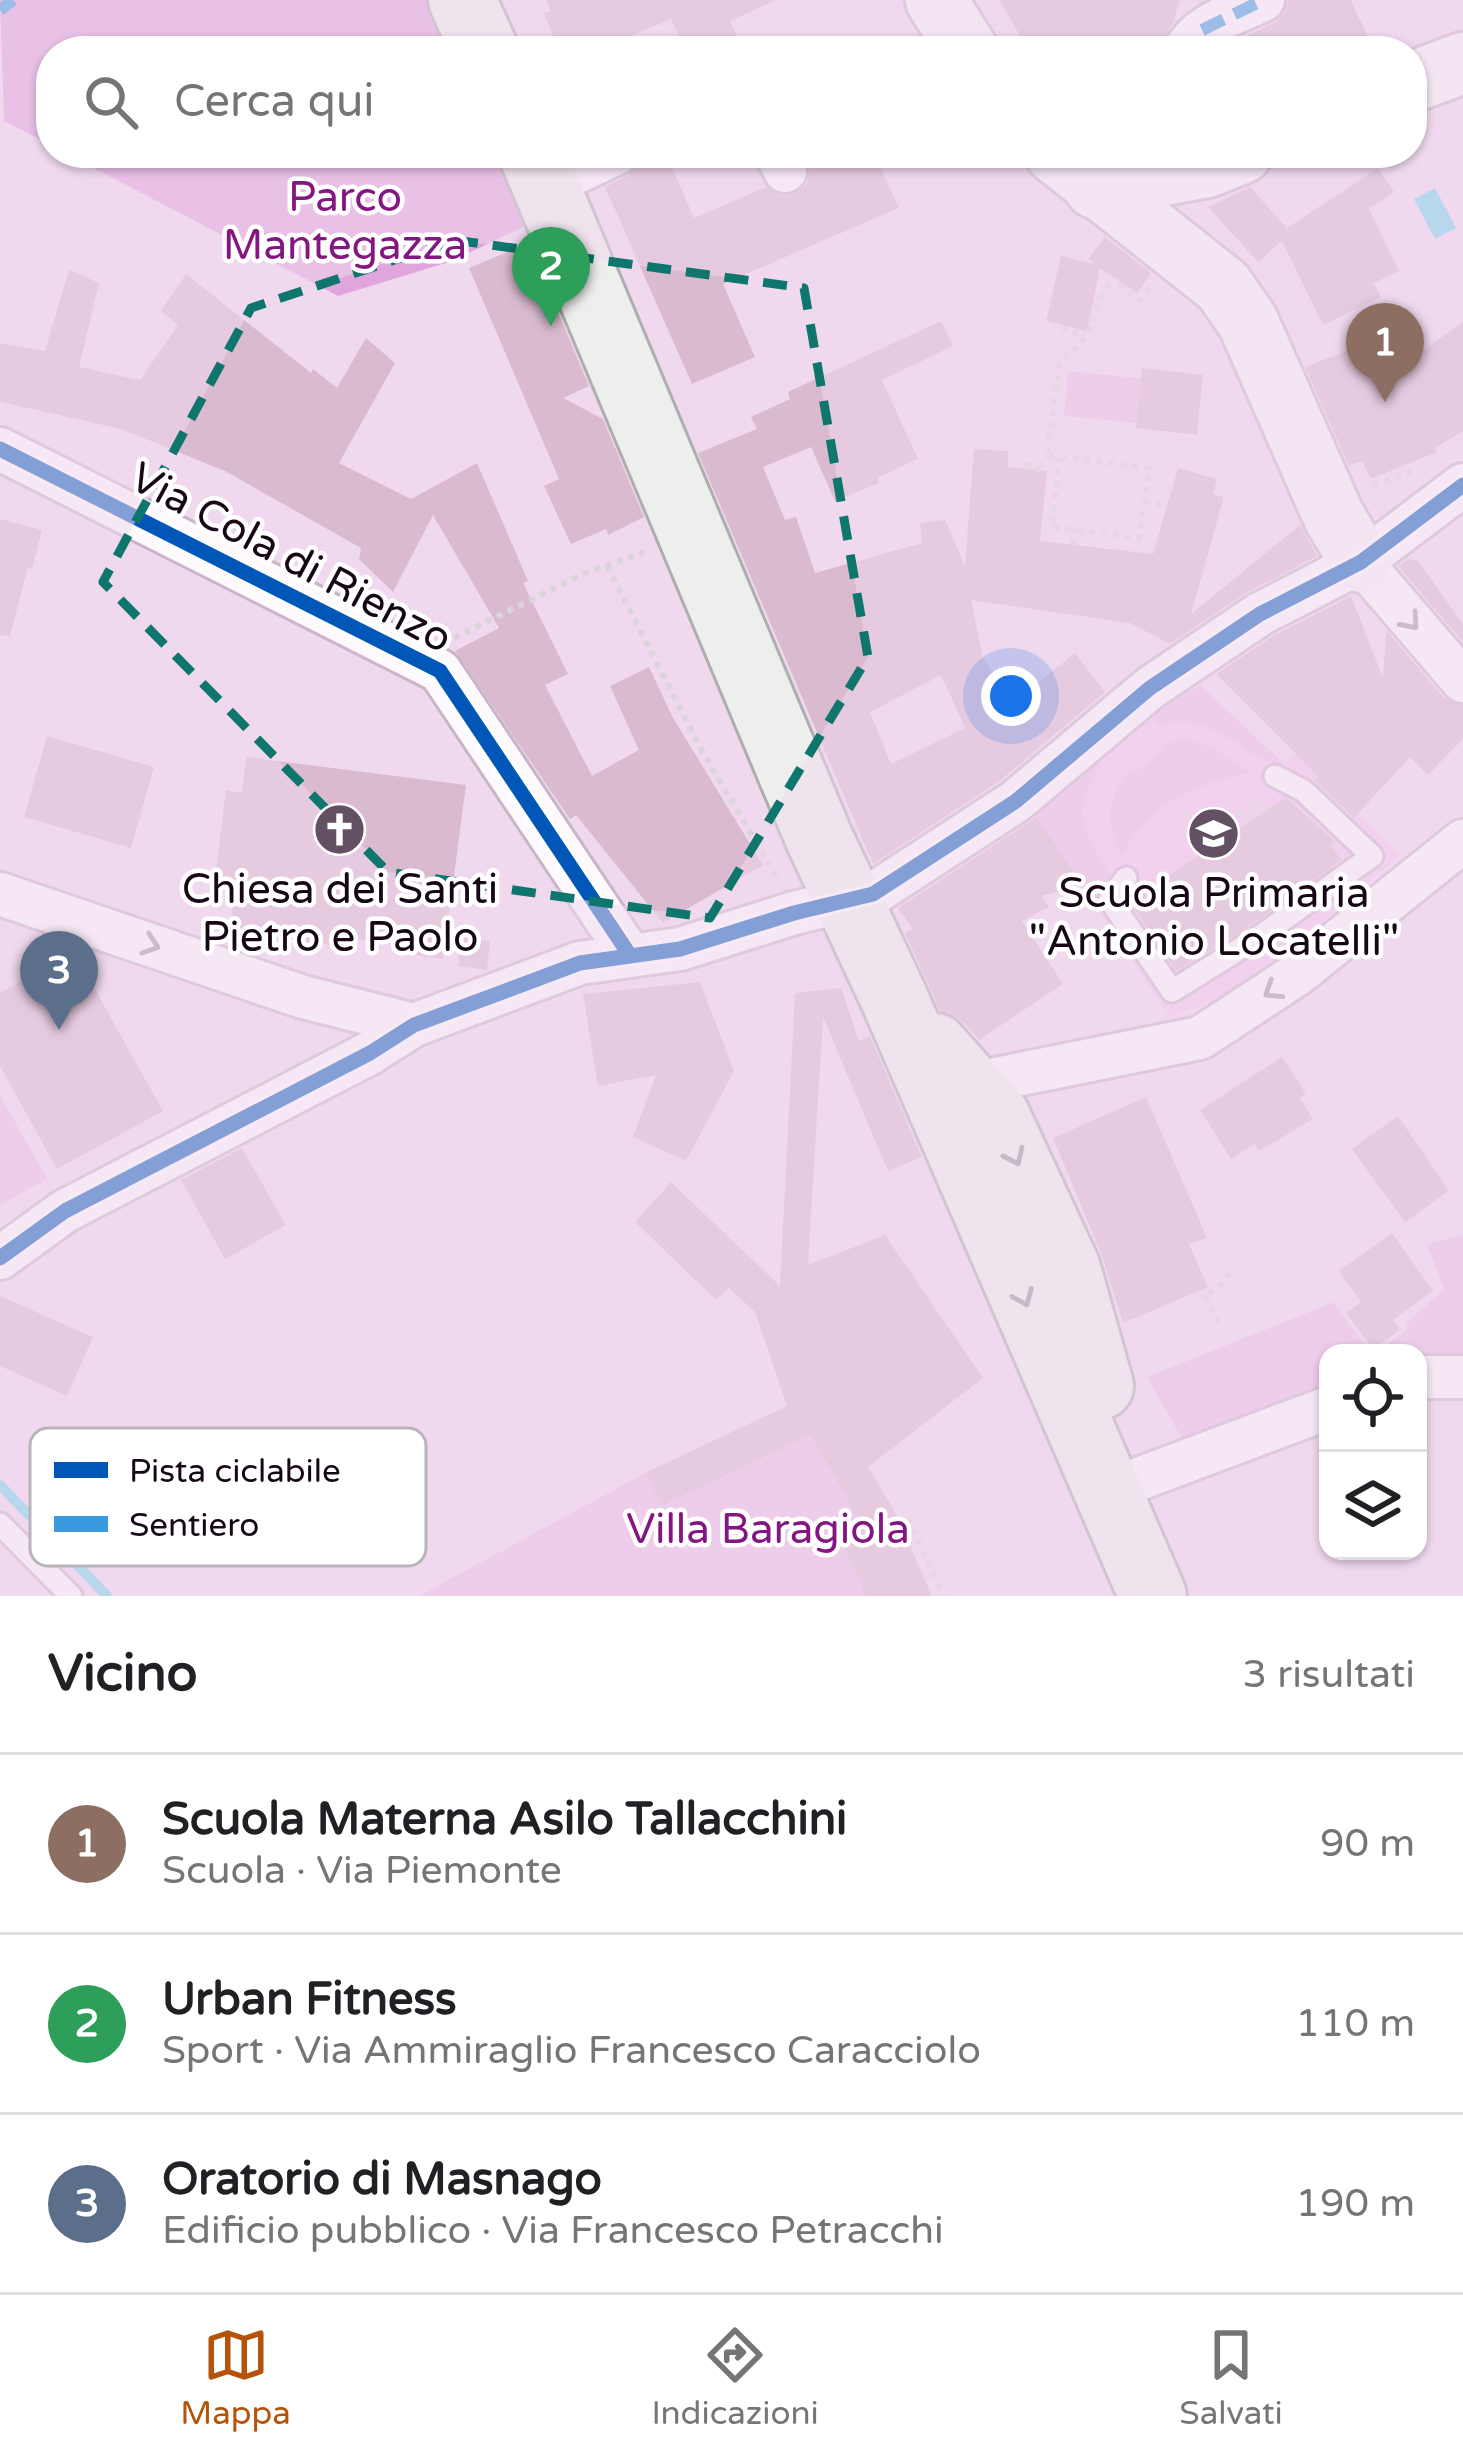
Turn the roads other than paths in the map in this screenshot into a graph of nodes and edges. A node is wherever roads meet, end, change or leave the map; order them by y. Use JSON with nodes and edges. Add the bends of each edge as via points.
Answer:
{"nodes":[{"id":1,"x":462,"y":0,"type":"edge"},
{"id":2,"x":936,"y":0,"type":"edge"},
{"id":3,"x":1263,"y":0,"type":"edge"},
{"id":4,"x":478,"y":36,"type":"edge"},
{"id":5,"x":959,"y":36,"type":"edge"},
{"id":6,"x":1197,"y":36,"type":"edge"},
{"id":7,"x":1463,"y":63,"type":"edge"},
{"id":8,"x":1427,"y":76,"type":"edge"},
{"id":9,"x":1217,"y":168,"type":"edge"},
{"id":10,"x":539,"y":169,"type":"edge"},
{"id":11,"x":1099,"y":175,"type":"edge"},
{"id":12,"x":2,"y":449,"type":"edge"},
{"id":13,"x":1463,"y":485,"type":"edge"},
{"id":14,"x":1361,"y":562,"type":"junction"},
{"id":15,"x":1463,"y":681,"type":"edge"},
{"id":16,"x":1275,"y":776,"type":"dead end"},
{"id":17,"x":1463,"y":841,"type":"edge"},
{"id":18,"x":1126,"y":878,"type":"dead end"},
{"id":19,"x":0,"y":894,"type":"edge"},
{"id":20,"x":847,"y":902,"type":"junction"},
{"id":21,"x":629,"y":954,"type":"junction"},
{"id":22,"x":894,"y":998,"type":"junction"},
{"id":23,"x":414,"y":1025,"type":"junction"},
{"id":24,"x":966,"y":1085,"type":"junction"},
{"id":25,"x":0,"y":1258,"type":"edge"},
{"id":26,"x":1427,"y":1377,"type":"edge"},
{"id":27,"x":1463,"y":1377,"type":"edge"},
{"id":28,"x":1319,"y":1411,"type":"edge"},
{"id":29,"x":1128,"y":1483,"type":"junction"},
{"id":30,"x":0,"y":1524,"type":"edge"},
{"id":31,"x":30,"y":1554,"type":"edge"},
{"id":32,"x":41,"y":1566,"type":"edge"},
{"id":33,"x":71,"y":1596,"type":"edge"},
{"id":34,"x":1157,"y":1596,"type":"edge"}],
"edges":[{"from":1,"to":4,"type":"main road"},
{"from":2,"to":5,"type":"street"},
{"from":3,"to":6,"type":"street"},
{"from":7,"to":8,"type":"street"},
{"from":9,"to":11,"type":"street","via":[[1160,200]]},
{"from":10,"to":20,"type":"main road"},
{"from":11,"to":14,"type":"street","via":[[1223,286],[1248,322]]},
{"from":12,"to":21,"type":"street","name":"Via Cola di Rienzo","via":[[440,670]]},
{"from":13,"to":14,"type":"street"},
{"from":14,"to":15,"type":"street","one_way":true},
{"from":14,"to":20,"type":"street","via":[[1260,614],[1150,688],[1016,801],[873,894]]},
{"from":16,"to":18,"type":"lane","via":[[1304,791],[1372,856],[1172,992],[1110,900]]},
{"from":17,"to":24,"type":"street","one_way":true,"via":[[1296,975],[1200,1038]]},
{"from":19,"to":23,"type":"street","one_way":true,"via":[[303,997]]},
{"from":20,"to":21,"type":"street","via":[[680,949]]},
{"from":20,"to":22,"type":"main road"},
{"from":21,"to":23,"type":"street","via":[[563,968]]},
{"from":22,"to":24,"type":"main road"},
{"from":22,"to":34,"type":"main road","one_way":true},
{"from":23,"to":25,"type":"street","via":[[65,1211]]},
{"from":24,"to":29,"type":"main road","one_way":true,"via":[[996,1116],[1066,1269]]},
{"from":26,"to":27,"type":"street"},
{"from":28,"to":29,"type":"street"},
{"from":29,"to":34,"type":"main road"},
{"from":30,"to":31,"type":"lane"},
{"from":32,"to":33,"type":"lane"}]}
